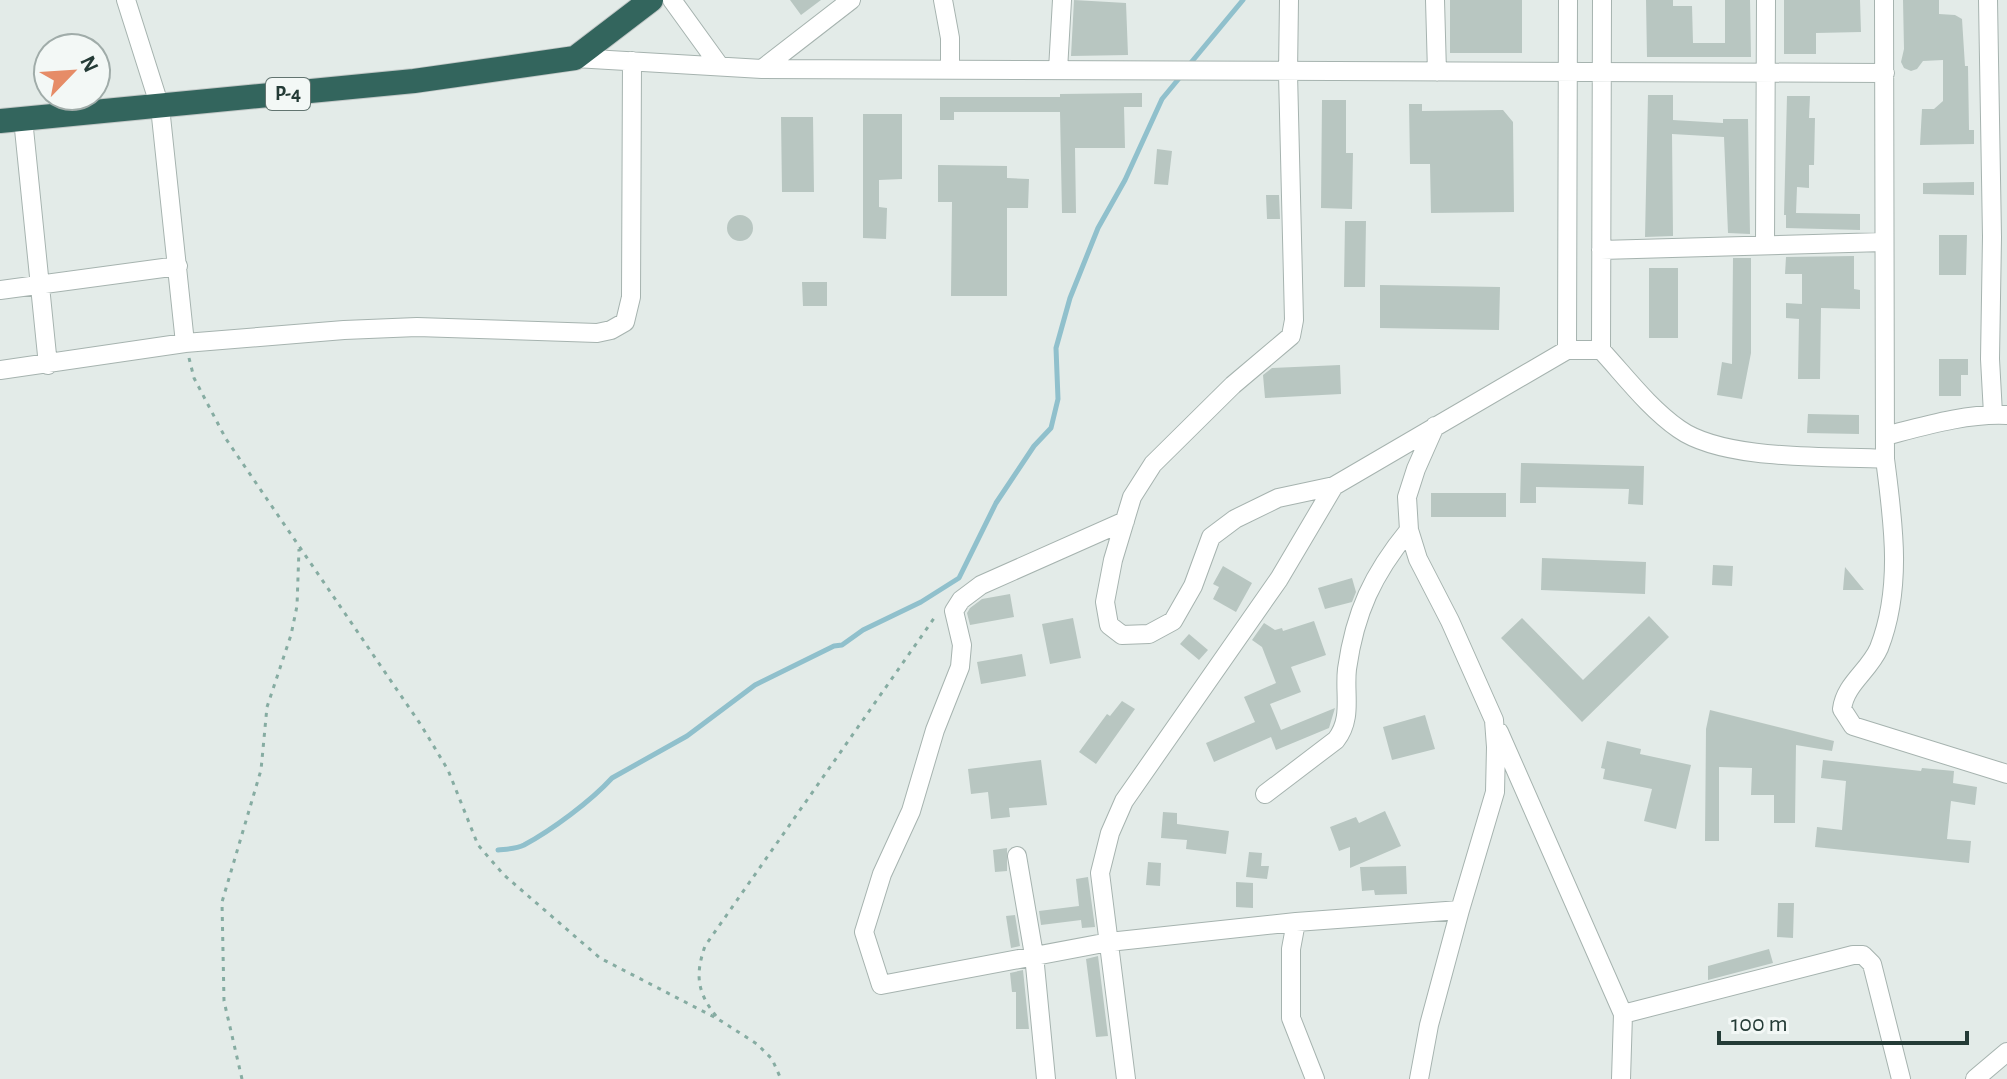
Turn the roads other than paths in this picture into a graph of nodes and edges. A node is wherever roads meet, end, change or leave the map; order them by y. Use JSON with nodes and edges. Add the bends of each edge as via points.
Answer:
{"nodes":[{"id":1,"x":126,"y":0,"type":"edge"},
{"id":2,"x":651,"y":0,"type":"edge"},
{"id":3,"x":672,"y":0,"type":"edge"},
{"id":4,"x":851,"y":0,"type":"edge"},
{"id":5,"x":943,"y":0,"type":"edge"},
{"id":6,"x":1062,"y":0,"type":"edge"},
{"id":7,"x":1289,"y":0,"type":"edge"},
{"id":8,"x":1435,"y":0,"type":"edge"},
{"id":9,"x":1568,"y":0,"type":"edge"},
{"id":10,"x":1602,"y":0,"type":"edge"},
{"id":11,"x":1766,"y":0,"type":"edge"},
{"id":12,"x":1884,"y":0,"type":"edge"},
{"id":13,"x":1988,"y":0,"type":"edge"},
{"id":14,"x":575,"y":58,"type":"junction"},
{"id":15,"x":632,"y":61,"type":"junction"},
{"id":16,"x":719,"y":65,"type":"junction"},
{"id":17,"x":762,"y":69,"type":"junction"},
{"id":18,"x":950,"y":70,"type":"junction"},
{"id":19,"x":1058,"y":70,"type":"junction"},
{"id":20,"x":1437,"y":72,"type":"junction"},
{"id":21,"x":1567,"y":72,"type":"junction"},
{"id":22,"x":1602,"y":72,"type":"junction"},
{"id":23,"x":1288,"y":73,"type":"junction"},
{"id":24,"x":1766,"y":73,"type":"junction"},
{"id":25,"x":1885,"y":73,"type":"junction"},
{"id":26,"x":160,"y":107,"type":"junction"},
{"id":27,"x":12,"y":120,"type":"edge"},
{"id":28,"x":2000,"y":237,"type":"edge"},
{"id":29,"x":1884,"y":242,"type":"junction"},
{"id":30,"x":1765,"y":244,"type":"junction"},
{"id":31,"x":1601,"y":250,"type":"junction"},
{"id":32,"x":178,"y":266,"type":"junction"},
{"id":33,"x":40,"y":285,"type":"junction"},
{"id":34,"x":0,"y":290,"type":"edge"},
{"id":35,"x":185,"y":343,"type":"junction"},
{"id":36,"x":1567,"y":350,"type":"junction"},
{"id":37,"x":1601,"y":350,"type":"junction"},
{"id":38,"x":48,"y":365,"type":"junction"},
{"id":39,"x":0,"y":370,"type":"edge"},
{"id":40,"x":2000,"y":415,"type":"edge"},
{"id":41,"x":1435,"y":426,"type":"junction"},
{"id":42,"x":1885,"y":436,"type":"junction"},
{"id":43,"x":1885,"y":459,"type":"junction"},
{"id":44,"x":1334,"y":486,"type":"junction"},
{"id":45,"x":1125,"y":521,"type":"junction"},
{"id":46,"x":1409,"y":530,"type":"junction"},
{"id":47,"x":1494,"y":720,"type":"junction"},
{"id":48,"x":2007,"y":774,"type":"edge"},
{"id":49,"x":1265,"y":794,"type":"dead end"},
{"id":50,"x":1017,"y":856,"type":"dead end"},
{"id":51,"x":1460,"y":910,"type":"junction"},
{"id":52,"x":1296,"y":922,"type":"junction"},
{"id":53,"x":1109,"y":942,"type":"junction"},
{"id":54,"x":1034,"y":955,"type":"junction"},
{"id":55,"x":1623,"y":1014,"type":"junction"},
{"id":56,"x":2007,"y":1052,"type":"edge"},
{"id":57,"x":1046,"y":1079,"type":"edge"},
{"id":58,"x":1126,"y":1079,"type":"edge"},
{"id":59,"x":1315,"y":1079,"type":"edge"},
{"id":60,"x":1419,"y":1079,"type":"edge"},
{"id":61,"x":1621,"y":1079,"type":"edge"},
{"id":62,"x":1901,"y":1079,"type":"edge"},
{"id":63,"x":1975,"y":1079,"type":"edge"}],
"edges":[{"from":1,"to":26,"type":"street"},
{"from":2,"to":14,"type":"highway","number":"P-4"},
{"from":3,"to":16,"type":"street"},
{"from":4,"to":17,"type":"street"},
{"from":5,"to":18,"type":"street"},
{"from":6,"to":19,"type":"street"},
{"from":7,"to":23,"type":"street"},
{"from":8,"to":20,"type":"street"},
{"from":9,"to":21,"type":"street"},
{"from":10,"to":22,"type":"street"},
{"from":11,"to":24,"type":"street"},
{"from":12,"to":25,"type":"street"},
{"from":13,"to":28,"type":"street"},
{"from":14,"to":15,"type":"street"},
{"from":14,"to":26,"type":"highway","number":"P-4"},
{"from":15,"to":16,"type":"street"},
{"from":15,"to":35,"type":"street","via":[[631,297],[625,322],[597,333],[417,327]]},
{"from":16,"to":17,"type":"street"},
{"from":17,"to":18,"type":"street"},
{"from":18,"to":19,"type":"street"},
{"from":19,"to":23,"type":"street"},
{"from":20,"to":21,"type":"street"},
{"from":20,"to":23,"type":"street"},
{"from":21,"to":22,"type":"street"},
{"from":21,"to":36,"type":"street"},
{"from":22,"to":24,"type":"street"},
{"from":22,"to":31,"type":"street"},
{"from":23,"to":45,"type":"street","via":[[1291,336],[1153,464],[1132,497]]},
{"from":24,"to":25,"type":"street"},
{"from":24,"to":30,"type":"street"},
{"from":25,"to":29,"type":"street"},
{"from":26,"to":27,"type":"highway","number":"P-4"},
{"from":26,"to":32,"type":"street"},
{"from":27,"to":33,"type":"street"},
{"from":28,"to":40,"type":"street","via":[[1990,359]]},
{"from":29,"to":30,"type":"street"},
{"from":29,"to":42,"type":"street"},
{"from":30,"to":31,"type":"street"},
{"from":31,"to":37,"type":"street"},
{"from":32,"to":33,"type":"street"},
{"from":32,"to":35,"type":"street"},
{"from":33,"to":34,"type":"street"},
{"from":33,"to":38,"type":"street"},
{"from":35,"to":38,"type":"street"},
{"from":36,"to":37,"type":"street"},
{"from":36,"to":41,"type":"street"},
{"from":37,"to":43,"type":"street","via":[[1680,430],[1715,447]]},
{"from":38,"to":39,"type":"street"},
{"from":40,"to":42,"type":"street"},
{"from":41,"to":44,"type":"street"},
{"from":41,"to":46,"type":"street","via":[[1407,497]]},
{"from":42,"to":43,"type":"street"},
{"from":43,"to":48,"type":"street","via":[[1894,569],[1887,628],[1876,654],[1844,694],[1842,709],[1853,726]]},
{"from":44,"to":45,"type":"street","via":[[1278,498],[1211,537],[1173,621],[1149,634],[1122,635],[1109,625],[1105,602]]},
{"from":44,"to":53,"type":"street","via":[[1279,579],[1124,801],[1100,873]]},
{"from":45,"to":54,"type":"street","via":[[981,585],[954,611],[962,645],[960,667],[864,932],[881,985]]},
{"from":46,"to":47,"type":"street"},
{"from":46,"to":49,"type":"street","via":[[1383,562],[1355,627],[1343,731]]},
{"from":47,"to":51,"type":"street","via":[[1495,792]]},
{"from":47,"to":55,"type":"street"},
{"from":50,"to":54,"type":"street"},
{"from":51,"to":52,"type":"street"},
{"from":51,"to":60,"type":"street"},
{"from":52,"to":53,"type":"street"},
{"from":52,"to":59,"type":"street","via":[[1291,1018]]},
{"from":53,"to":54,"type":"street"},
{"from":53,"to":58,"type":"street"},
{"from":54,"to":57,"type":"street"},
{"from":55,"to":61,"type":"street"},
{"from":55,"to":62,"type":"street","via":[[1863,955],[1872,964]]},
{"from":56,"to":63,"type":"street"}]}
